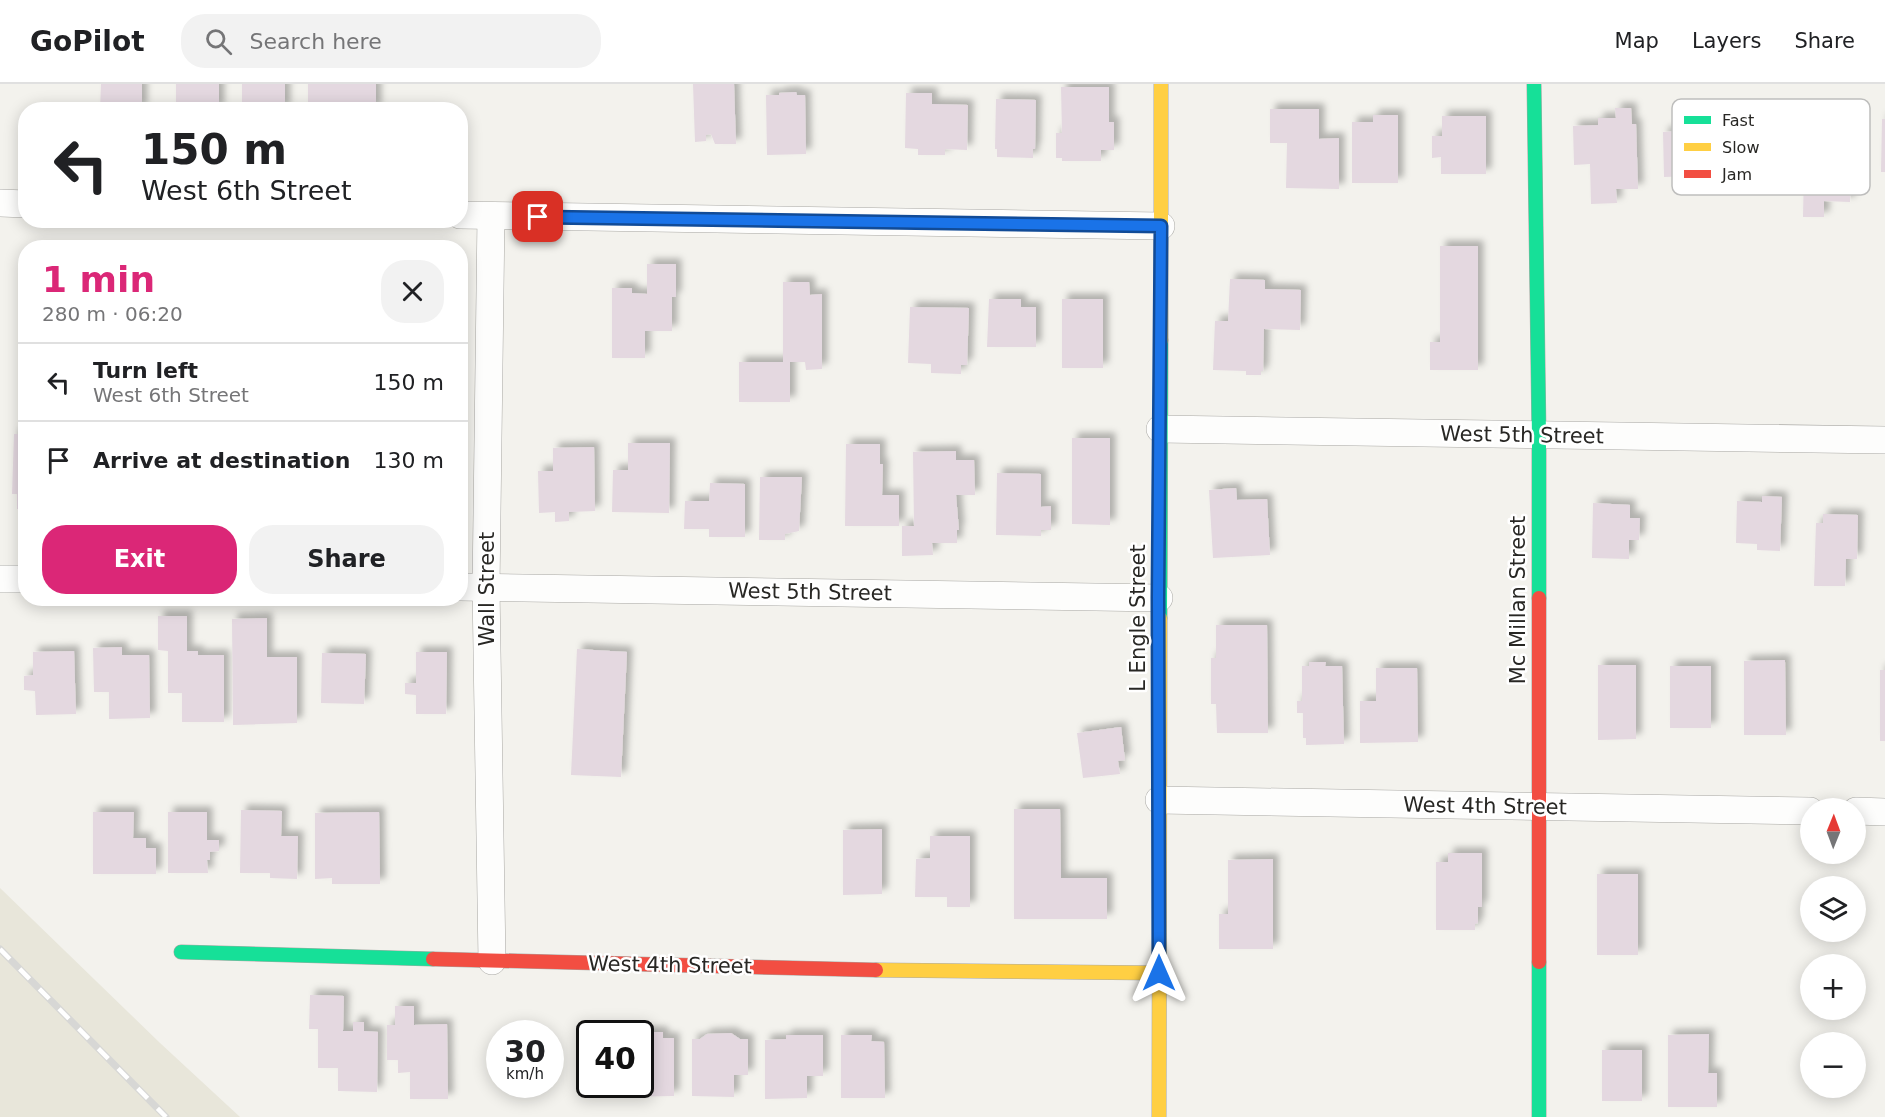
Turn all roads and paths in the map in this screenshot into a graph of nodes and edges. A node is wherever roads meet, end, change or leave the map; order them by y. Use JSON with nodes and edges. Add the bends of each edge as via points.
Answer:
{"nodes":[{"id":1,"x":1161,"y":84,"type":"edge"},
{"id":2,"x":1534,"y":84,"type":"edge"},
{"id":3,"x":0,"y":203,"type":"edge"},
{"id":4,"x":18,"y":204,"type":"edge"},
{"id":5,"x":468,"y":215,"type":"edge"},
{"id":6,"x":491,"y":216,"type":"junction"},
{"id":7,"x":1161,"y":226,"type":"junction"},
{"id":8,"x":1160,"y":429,"type":"junction"},
{"id":9,"x":1539,"y":436,"type":"junction"},
{"id":10,"x":1885,"y":440,"type":"edge"},
{"id":11,"x":0,"y":579,"type":"edge"},
{"id":12,"x":18,"y":579,"type":"edge"},
{"id":13,"x":473,"y":587,"type":"edge"},
{"id":14,"x":1158,"y":598,"type":"junction"},
{"id":15,"x":1159,"y":800,"type":"junction"},
{"id":16,"x":1538,"y":807,"type":"junction"},
{"id":17,"x":1800,"y":811,"type":"edge"},
{"id":18,"x":1866,"y":811,"type":"edge"},
{"id":19,"x":1885,"y":812,"type":"edge"},
{"id":20,"x":181,"y":952,"type":"dead end"},
{"id":21,"x":492,"y":962,"type":"junction"},
{"id":22,"x":1159,"y":973,"type":"junction"},
{"id":23,"x":1159,"y":1117,"type":"edge"},
{"id":24,"x":1539,"y":1117,"type":"edge"}],
"edges":[{"from":1,"to":7,"type":"street","name":"L Engle Street"},
{"from":2,"to":9,"type":"street","name":"Mc Millan Street"},
{"from":3,"to":4,"type":"street"},
{"from":5,"to":6,"type":"street"},
{"from":6,"to":7,"type":"street"},
{"from":6,"to":13,"type":"street","name":"Wall Street"},
{"from":7,"to":8,"type":"street","name":"L Engle Street"},
{"from":8,"to":9,"type":"street","name":"West 5th Street"},
{"from":8,"to":14,"type":"street","name":"L Engle Street"},
{"from":9,"to":10,"type":"street","name":"West 5th Street"},
{"from":9,"to":16,"type":"street","name":"Mc Millan Street"},
{"from":11,"to":12,"type":"street"},
{"from":13,"to":14,"type":"street","name":"West 5th Street"},
{"from":13,"to":21,"type":"street","name":"Wall Street"},
{"from":14,"to":15,"type":"street","name":"L Engle Street"},
{"from":15,"to":16,"type":"street","name":"West 4th Street"},
{"from":15,"to":22,"type":"street","name":"L Engle Street"},
{"from":16,"to":17,"type":"street","name":"West 4th Street"},
{"from":16,"to":24,"type":"street","name":"Mc Millan Street"},
{"from":18,"to":19,"type":"street"},
{"from":20,"to":21,"type":"street","name":"West 4th Street"},
{"from":21,"to":22,"type":"street","name":"West 4th Street"},
{"from":22,"to":23,"type":"street","name":"L Engle Street"}]}
